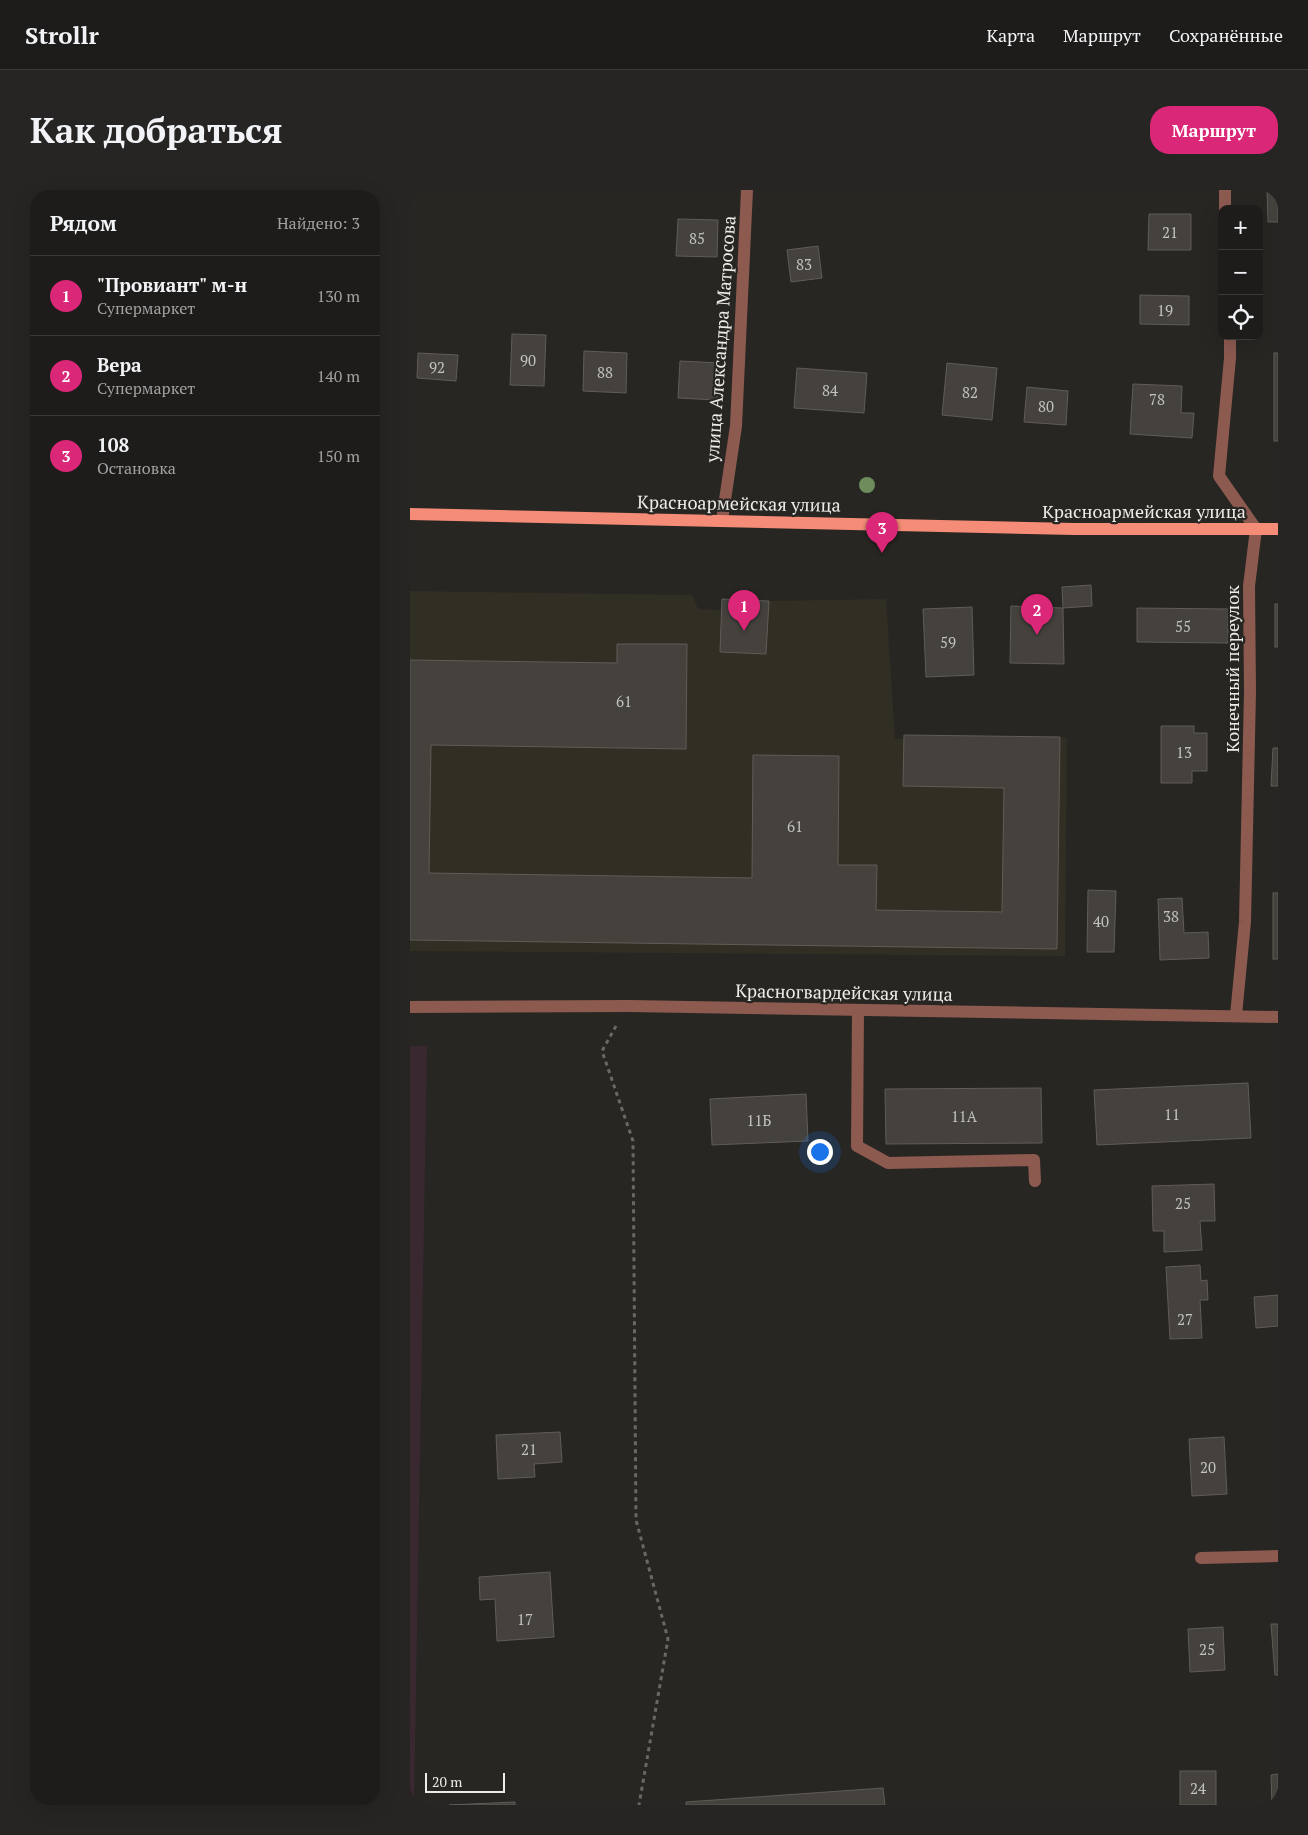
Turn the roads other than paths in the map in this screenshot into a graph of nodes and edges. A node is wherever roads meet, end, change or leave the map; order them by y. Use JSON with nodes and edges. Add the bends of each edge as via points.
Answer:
{"nodes":[{"id":1,"x":747,"y":190,"type":"edge"},
{"id":2,"x":1225,"y":190,"type":"edge"},
{"id":3,"x":1225,"y":205,"type":"edge"},
{"id":4,"x":1230,"y":340,"type":"edge"},
{"id":5,"x":410,"y":514,"type":"edge"},
{"id":6,"x":722,"y":520,"type":"junction"},
{"id":7,"x":1256,"y":529,"type":"junction"},
{"id":8,"x":1278,"y":530,"type":"edge"},
{"id":9,"x":410,"y":1007,"type":"edge"},
{"id":10,"x":858,"y":1011,"type":"junction"},
{"id":11,"x":1236,"y":1015,"type":"junction"},
{"id":12,"x":1278,"y":1017,"type":"edge"},
{"id":13,"x":1035,"y":1181,"type":"dead end"},
{"id":14,"x":1278,"y":1556,"type":"edge"},
{"id":15,"x":1201,"y":1558,"type":"dead end"}],
"edges":[{"from":1,"to":6,"type":"street","name":"улица Александра Матросова","via":[[736,426]]},
{"from":2,"to":3,"type":"street"},
{"from":4,"to":7,"type":"street","via":[[1219,476]]},
{"from":5,"to":6,"type":"main road","name":"Красноармейская улица"},
{"from":6,"to":7,"type":"main road","name":"Красноармейская улица","via":[[1074,529]]},
{"from":7,"to":8,"type":"main road","name":"Красноармейская улица"},
{"from":7,"to":11,"type":"street","name":"Конечный переулок","via":[[1249,586],[1245,922]]},
{"from":9,"to":10,"type":"street","name":"Красногвардейская улица","via":[[629,1006]]},
{"from":10,"to":11,"type":"street","name":"Красногвардейская улица"},
{"from":10,"to":13,"type":"street","via":[[857,1146],[888,1163],[1034,1160]]},
{"from":11,"to":12,"type":"street","name":"Красногвардейская улица"},
{"from":14,"to":15,"type":"street"}]}
